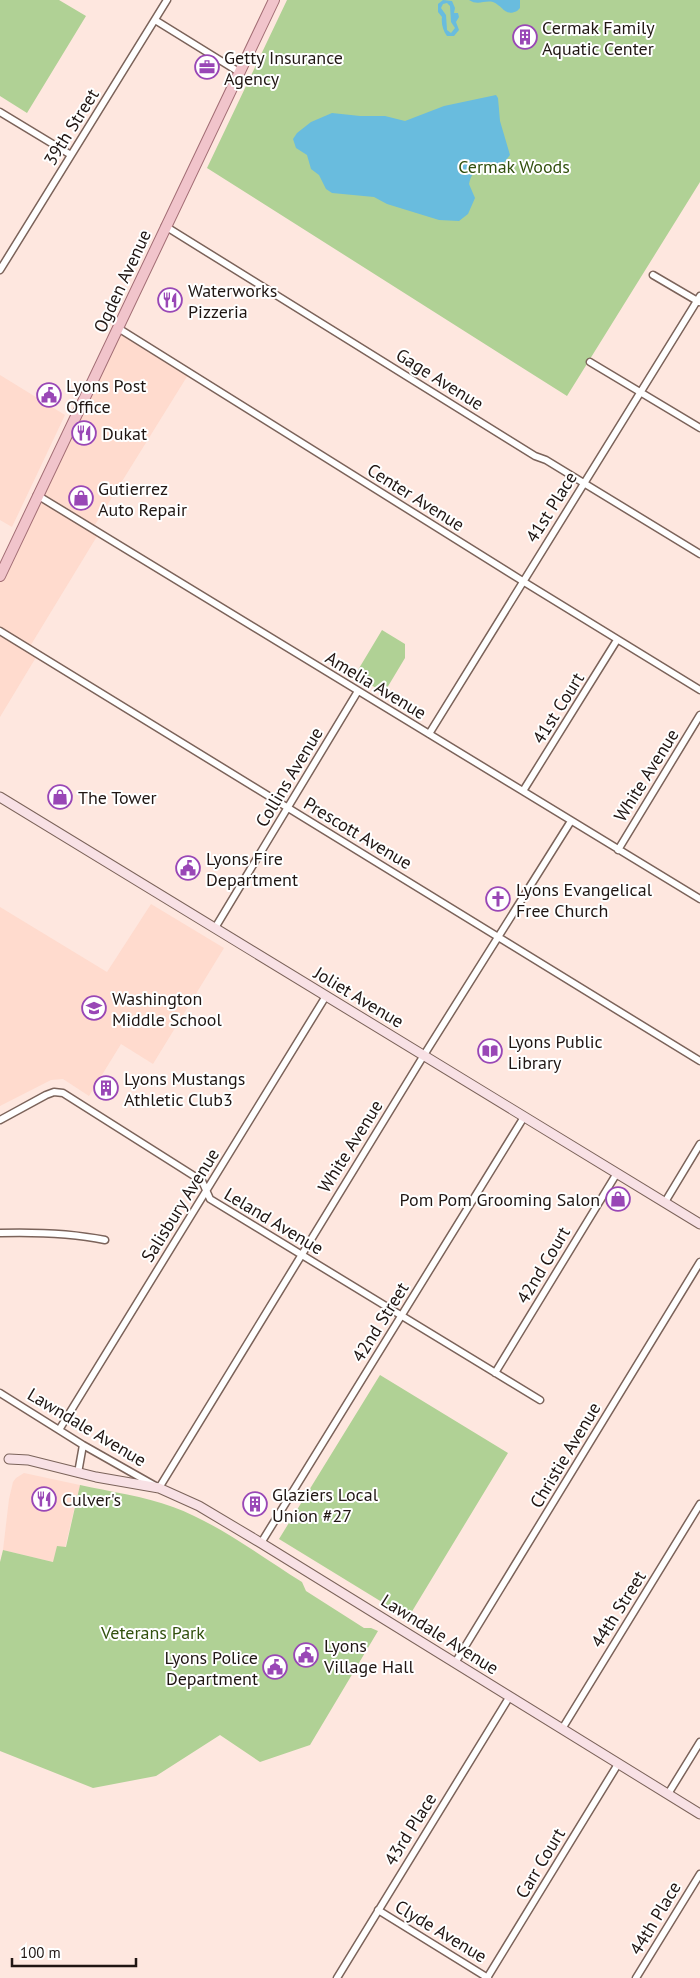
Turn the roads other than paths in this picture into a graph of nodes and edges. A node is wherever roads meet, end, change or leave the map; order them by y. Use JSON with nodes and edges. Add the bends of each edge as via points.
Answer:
{"nodes":[{"id":1,"x":167,"y":0,"type":"edge"},
{"id":2,"x":274,"y":0,"type":"edge"},
{"id":3,"x":155,"y":20,"type":"junction"},
{"id":4,"x":239,"y":72,"type":"junction"},
{"id":5,"x":0,"y":112,"type":"edge"},
{"id":6,"x":71,"y":154,"type":"junction"},
{"id":7,"x":166,"y":226,"type":"junction"},
{"id":8,"x":1,"y":266,"type":"edge"},
{"id":9,"x":653,"y":275,"type":"dead end"},
{"id":10,"x":699,"y":300,"type":"edge"},
{"id":11,"x":118,"y":328,"type":"junction"},
{"id":12,"x":590,"y":362,"type":"dead end"},
{"id":13,"x":640,"y":392,"type":"junction"},
{"id":14,"x":700,"y":428,"type":"edge"},
{"id":15,"x":583,"y":483,"type":"junction"},
{"id":16,"x":37,"y":495,"type":"junction"},
{"id":17,"x":700,"y":554,"type":"edge"},
{"id":18,"x":0,"y":576,"type":"edge"},
{"id":19,"x":523,"y":581,"type":"junction"},
{"id":20,"x":0,"y":631,"type":"edge"},
{"id":21,"x":617,"y":640,"type":"junction"},
{"id":22,"x":700,"y":690,"type":"edge"},
{"id":23,"x":358,"y":691,"type":"junction"},
{"id":24,"x":700,"y":715,"type":"edge"},
{"id":25,"x":429,"y":734,"type":"junction"},
{"id":26,"x":523,"y":791,"type":"junction"},
{"id":27,"x":0,"y":797,"type":"edge"},
{"id":28,"x":288,"y":808,"type":"junction"},
{"id":29,"x":570,"y":821,"type":"junction"},
{"id":30,"x":618,"y":850,"type":"junction"},
{"id":31,"x":700,"y":899,"type":"edge"},
{"id":32,"x":215,"y":928,"type":"junction"},
{"id":33,"x":499,"y":938,"type":"junction"},
{"id":34,"x":326,"y":996,"type":"junction"},
{"id":35,"x":424,"y":1055,"type":"junction"},
{"id":36,"x":700,"y":1061,"type":"edge"},
{"id":37,"x":524,"y":1117,"type":"junction"},
{"id":38,"x":0,"y":1120,"type":"edge"},
{"id":39,"x":700,"y":1144,"type":"edge"},
{"id":40,"x":617,"y":1173,"type":"junction"},
{"id":41,"x":206,"y":1191,"type":"junction"},
{"id":42,"x":664,"y":1202,"type":"junction"},
{"id":43,"x":700,"y":1224,"type":"edge"},
{"id":44,"x":0,"y":1234,"type":"edge"},
{"id":45,"x":105,"y":1240,"type":"dead end"},
{"id":46,"x":301,"y":1255,"type":"junction"},
{"id":47,"x":700,"y":1262,"type":"edge"},
{"id":48,"x":401,"y":1316,"type":"junction"},
{"id":49,"x":495,"y":1373,"type":"junction"},
{"id":50,"x":0,"y":1393,"type":"edge"},
{"id":51,"x":540,"y":1400,"type":"dead end"},
{"id":52,"x":59,"y":1430,"type":"junction"},
{"id":53,"x":83,"y":1445,"type":"junction"},
{"id":54,"x":4,"y":1459,"type":"edge"},
{"id":55,"x":78,"y":1473,"type":"junction"},
{"id":56,"x":158,"y":1488,"type":"junction"},
{"id":57,"x":700,"y":1504,"type":"edge"},
{"id":58,"x":261,"y":1543,"type":"junction"},
{"id":59,"x":455,"y":1663,"type":"junction"},
{"id":60,"x":510,"y":1696,"type":"junction"},
{"id":61,"x":562,"y":1729,"type":"junction"},
{"id":62,"x":700,"y":1742,"type":"edge"},
{"id":63,"x":618,"y":1764,"type":"junction"},
{"id":64,"x":668,"y":1794,"type":"junction"},
{"id":65,"x":700,"y":1814,"type":"edge"},
{"id":66,"x":700,"y":1874,"type":"edge"},
{"id":67,"x":378,"y":1910,"type":"junction"},
{"id":68,"x":337,"y":1978,"type":"edge"},
{"id":69,"x":488,"y":1978,"type":"edge"},
{"id":70,"x":636,"y":1978,"type":"edge"}],
"edges":[{"from":1,"to":3,"type":"street","name":"39th Street"},
{"from":2,"to":4,"type":"main road","name":"Ogden Avenue"},
{"from":3,"to":4,"type":"street"},
{"from":3,"to":6,"type":"street","name":"39th Street"},
{"from":4,"to":7,"type":"main road","name":"Ogden Avenue"},
{"from":5,"to":6,"type":"street"},
{"from":6,"to":8,"type":"street","name":"39th Street"},
{"from":7,"to":11,"type":"main road","name":"Ogden Avenue"},
{"from":7,"to":15,"type":"street","name":"Gage Avenue"},
{"from":9,"to":10,"type":"street"},
{"from":10,"to":13,"type":"street","name":"41st Place"},
{"from":11,"to":16,"type":"main road","name":"Ogden Avenue"},
{"from":11,"to":19,"type":"street","name":"Center Avenue"},
{"from":12,"to":13,"type":"street"},
{"from":13,"to":14,"type":"street"},
{"from":13,"to":15,"type":"street","name":"41st Place"},
{"from":15,"to":17,"type":"street","name":"Gage Avenue"},
{"from":15,"to":19,"type":"street","name":"41st Place"},
{"from":16,"to":18,"type":"main road","name":"Ogden Avenue"},
{"from":16,"to":23,"type":"street","name":"Amelia Avenue"},
{"from":19,"to":21,"type":"street","name":"Center Avenue"},
{"from":19,"to":25,"type":"street","name":"41st Place"},
{"from":20,"to":28,"type":"street","name":"Prescott Avenue"},
{"from":21,"to":22,"type":"street","name":"Center Avenue"},
{"from":21,"to":26,"type":"street","name":"41st Court"},
{"from":23,"to":25,"type":"street","name":"Amelia Avenue"},
{"from":23,"to":28,"type":"street","name":"Collins Avenue"},
{"from":24,"to":30,"type":"street","name":"White Avenue"},
{"from":25,"to":26,"type":"street","name":"Amelia Avenue"},
{"from":26,"to":29,"type":"street","name":"Amelia Avenue"},
{"from":27,"to":32,"type":"street","name":"Joliet Avenue"},
{"from":28,"to":32,"type":"street","name":"Collins Avenue"},
{"from":28,"to":33,"type":"street","name":"Prescott Avenue"},
{"from":29,"to":30,"type":"street","name":"Amelia Avenue"},
{"from":29,"to":33,"type":"street","name":"White Avenue"},
{"from":30,"to":31,"type":"street","name":"Amelia Avenue"},
{"from":32,"to":34,"type":"street","name":"Joliet Avenue"},
{"from":33,"to":35,"type":"street","name":"White Avenue"},
{"from":33,"to":36,"type":"street","name":"Prescott Avenue"},
{"from":34,"to":35,"type":"street","name":"Joliet Avenue"},
{"from":34,"to":41,"type":"street","name":"Salisbury Avenue"},
{"from":35,"to":37,"type":"street","name":"Joliet Avenue"},
{"from":35,"to":46,"type":"street","name":"White Avenue"},
{"from":37,"to":40,"type":"street","name":"Joliet Avenue"},
{"from":37,"to":48,"type":"street","name":"42nd Street"},
{"from":38,"to":41,"type":"street","name":"Leland Avenue","via":[[46,1095],[63,1092],[202,1181]]},
{"from":39,"to":42,"type":"street"},
{"from":40,"to":42,"type":"street","name":"Joliet Avenue"},
{"from":40,"to":49,"type":"street","name":"42nd Court"},
{"from":41,"to":46,"type":"street","name":"Leland Avenue","via":[[210,1199]]},
{"from":41,"to":52,"type":"street","name":"Salisbury Avenue"},
{"from":42,"to":43,"type":"street","name":"Joliet Avenue"},
{"from":44,"to":45,"type":"street","via":[[76,1234]]},
{"from":46,"to":48,"type":"street","name":"Leland Avenue"},
{"from":46,"to":56,"type":"street","name":"White Avenue"},
{"from":47,"to":59,"type":"street","name":"Christie Avenue"},
{"from":48,"to":49,"type":"street","name":"Leland Avenue"},
{"from":48,"to":58,"type":"street","name":"42nd Street"},
{"from":49,"to":51,"type":"street","name":"Leland Avenue"},
{"from":50,"to":52,"type":"street","name":"Lawndale Avenue"},
{"from":52,"to":53,"type":"street","name":"Lawndale Avenue"},
{"from":53,"to":55,"type":"street"},
{"from":53,"to":56,"type":"street","name":"Lawndale Avenue"},
{"from":54,"to":55,"type":"street","name":"Lawndale Avenue","via":[[28,1460]]},
{"from":55,"to":56,"type":"street","name":"Lawndale Avenue"},
{"from":56,"to":58,"type":"street","name":"Lawndale Avenue","via":[[198,1506]]},
{"from":57,"to":61,"type":"street","name":"44th Street"},
{"from":58,"to":59,"type":"street","name":"Lawndale Avenue"},
{"from":59,"to":60,"type":"street","name":"Lawndale Avenue"},
{"from":60,"to":61,"type":"street","name":"Lawndale Avenue"},
{"from":60,"to":67,"type":"street","name":"43rd Place"},
{"from":61,"to":63,"type":"street","name":"Lawndale Avenue"},
{"from":62,"to":64,"type":"street"},
{"from":63,"to":64,"type":"street","name":"Lawndale Avenue"},
{"from":63,"to":69,"type":"street","name":"Carr Court"},
{"from":64,"to":65,"type":"street","name":"Lawndale Avenue"},
{"from":66,"to":70,"type":"street","name":"44th Place"},
{"from":67,"to":68,"type":"street","name":"43rd Place"},
{"from":67,"to":69,"type":"street","name":"Clyde Avenue"}]}
